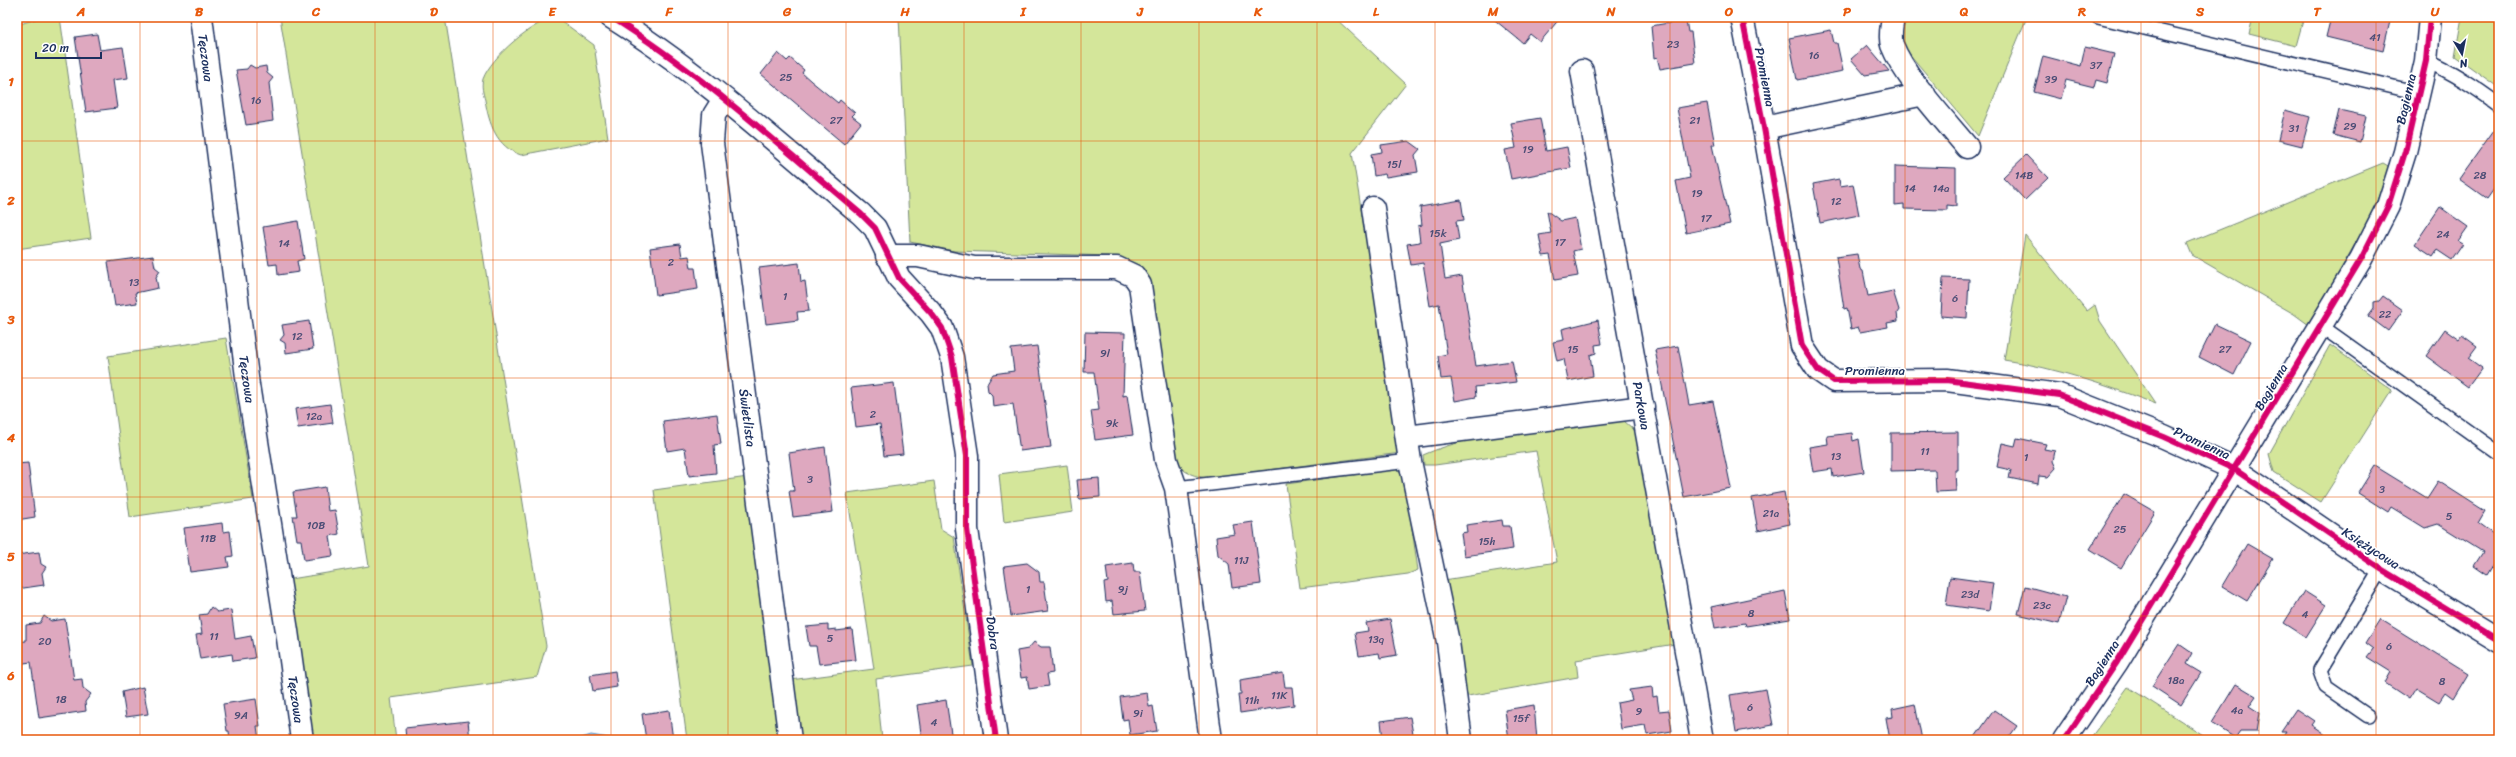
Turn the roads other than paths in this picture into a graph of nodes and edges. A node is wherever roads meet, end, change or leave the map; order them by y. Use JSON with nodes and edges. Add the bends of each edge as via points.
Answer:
{"nodes":[{"id":1,"x":201,"y":17,"type":"edge"},
{"id":2,"x":611,"y":17,"type":"edge"},
{"id":3,"x":1742,"y":17,"type":"edge"},
{"id":4,"x":2098,"y":17,"type":"edge"},
{"id":5,"x":2430,"y":17,"type":"edge"},
{"id":6,"x":639,"y":24,"type":"edge"},
{"id":7,"x":1892,"y":25,"type":"edge"},
{"id":8,"x":2426,"y":61,"type":"junction"},
{"id":9,"x":1582,"y":71,"type":"dead end"},
{"id":10,"x":2419,"y":93,"type":"junction"},
{"id":11,"x":1924,"y":94,"type":"junction"},
{"id":12,"x":724,"y":99,"type":"junction"},
{"id":13,"x":2499,"y":105,"type":"edge"},
{"id":14,"x":1764,"y":128,"type":"junction"},
{"id":15,"x":1968,"y":147,"type":"dead end"},
{"id":16,"x":1373,"y":208,"type":"dead end"},
{"id":17,"x":887,"y":256,"type":"junction"},
{"id":18,"x":2321,"y":326,"type":"junction"},
{"id":19,"x":1643,"y":408,"type":"junction"},
{"id":20,"x":1407,"y":437,"type":"junction"},
{"id":21,"x":2499,"y":453,"type":"edge"},
{"id":22,"x":1410,"y":461,"type":"junction"},
{"id":23,"x":2234,"y":469,"type":"junction"},
{"id":24,"x":1176,"y":488,"type":"junction"},
{"id":25,"x":2381,"y":569,"type":"junction"},
{"id":26,"x":2499,"y":640,"type":"edge"},
{"id":27,"x":2368,"y":716,"type":"dead end"},
{"id":28,"x":302,"y":740,"type":"edge"},
{"id":29,"x":790,"y":740,"type":"edge"},
{"id":30,"x":996,"y":740,"type":"edge"},
{"id":31,"x":1211,"y":740,"type":"edge"},
{"id":32,"x":1461,"y":740,"type":"edge"},
{"id":33,"x":1702,"y":740,"type":"edge"},
{"id":34,"x":2064,"y":740,"type":"edge"}],
"edges":[{"from":1,"to":28,"type":"street","name":"Tęczowa","via":[[248,385]]},
{"from":2,"to":6,"type":"street","name":"Dobra"},
{"from":3,"to":14,"type":"street","name":"Promienna"},
{"from":4,"to":10,"type":"lane"},
{"from":5,"to":8,"type":"street","name":"Bagienna"},
{"from":6,"to":12,"type":"street","name":"Dobra"},
{"from":7,"to":11,"type":"street","via":[[1892,45]]},
{"from":8,"to":10,"type":"street","name":"Bagienna"},
{"from":8,"to":13,"type":"lane","via":[[2470,84]]},
{"from":9,"to":19,"type":"street","name":"Parkowa"},
{"from":10,"to":18,"type":"street","name":"Bagienna","via":[[2388,206],[2361,259]]},
{"from":11,"to":14,"type":"street"},
{"from":11,"to":15,"type":"street"},
{"from":12,"to":17,"type":"street","name":"Dobra","via":[[861,214],[875,228]]},
{"from":12,"to":29,"type":"street","name":"Świetlista","via":[[714,114],[712,142]]},
{"from":14,"to":23,"type":"street","name":"Promienna","via":[[1802,346],[1818,370],[1834,381],[1947,380],[2059,395],[2164,437]]},
{"from":16,"to":20,"type":"street"},
{"from":17,"to":24,"type":"street","via":[[918,256],[974,268],[1116,268],[1134,276],[1140,285],[1166,460]]},
{"from":17,"to":30,"type":"street","name":"Dobra","via":[[899,278],[931,312],[947,340],[952,357],[967,456],[967,529]]},
{"from":18,"to":21,"type":"lane"},
{"from":18,"to":23,"type":"street","name":"Bagienna"},
{"from":19,"to":20,"type":"street"},
{"from":19,"to":33,"type":"street","name":"Parkowa"},
{"from":20,"to":22,"type":"street"},
{"from":22,"to":24,"type":"lane"},
{"from":22,"to":32,"type":"street","via":[[1446,627]]},
{"from":23,"to":25,"type":"street","name":"Księżycowa"},
{"from":23,"to":34,"type":"street","name":"Bagienna","via":[[2117,662]]},
{"from":24,"to":31,"type":"street"},
{"from":25,"to":26,"type":"street","name":"Księżycowa"},
{"from":25,"to":27,"type":"lane","via":[[2320,670],[2326,687]]}]}
